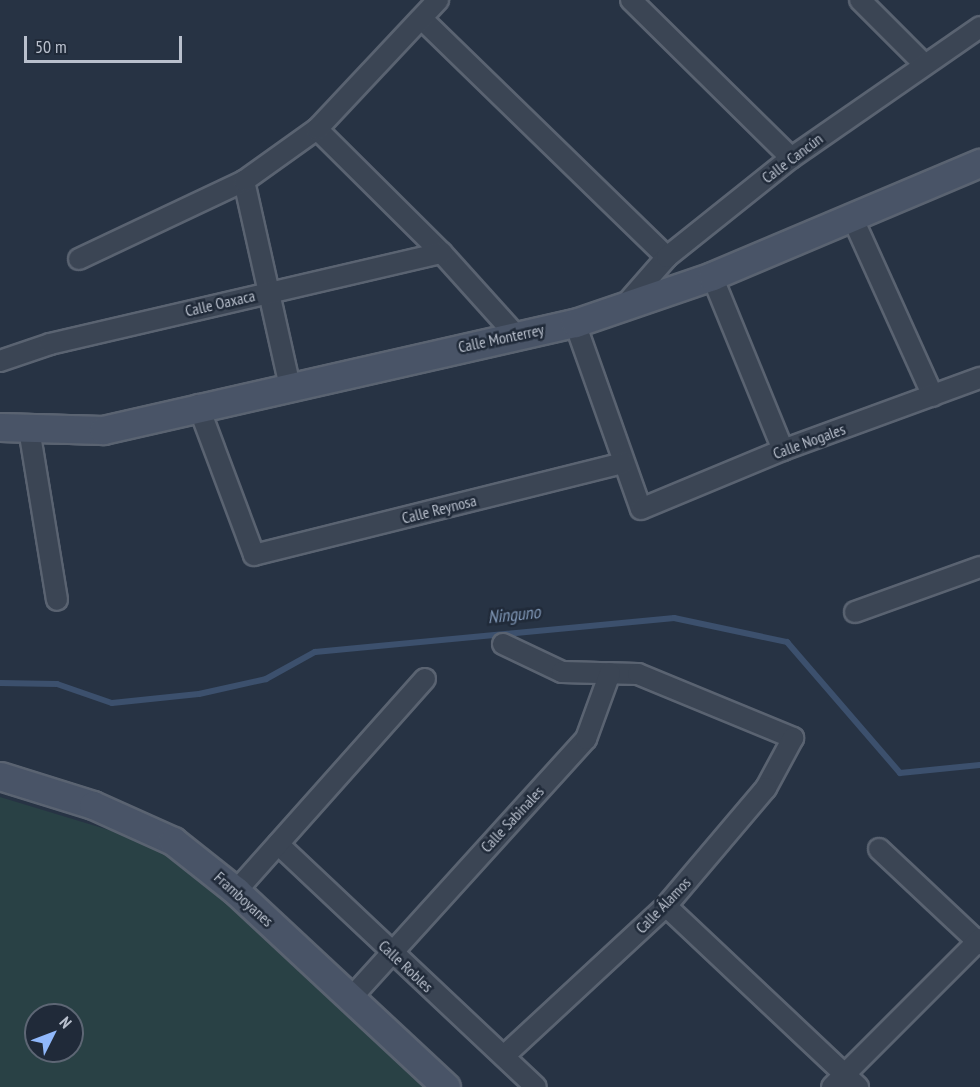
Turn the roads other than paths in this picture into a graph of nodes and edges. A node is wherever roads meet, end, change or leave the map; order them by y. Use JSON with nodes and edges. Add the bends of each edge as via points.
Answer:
{"nodes":[{"id":1,"x":438,"y":0,"type":"edge"},
{"id":2,"x":631,"y":0,"type":"edge"},
{"id":3,"x":860,"y":0,"type":"edge"},
{"id":4,"x":423,"y":20,"type":"junction"},
{"id":5,"x":980,"y":27,"type":"edge"},
{"id":6,"x":923,"y":63,"type":"junction"},
{"id":7,"x":317,"y":129,"type":"junction"},
{"id":8,"x":791,"y":158,"type":"junction"},
{"id":9,"x":980,"y":163,"type":"edge"},
{"id":10,"x":244,"y":180,"type":"junction"},
{"id":11,"x":853,"y":219,"type":"junction"},
{"id":12,"x":442,"y":253,"type":"junction"},
{"id":13,"x":667,"y":257,"type":"junction"},
{"id":14,"x":79,"y":259,"type":"dead end"},
{"id":15,"x":712,"y":276,"type":"junction"},
{"id":16,"x":272,"y":291,"type":"junction"},
{"id":17,"x":621,"y":310,"type":"junction"},
{"id":18,"x":574,"y":323,"type":"junction"},
{"id":19,"x":514,"y":334,"type":"junction"},
{"id":20,"x":0,"y":361,"type":"edge"},
{"id":21,"x":980,"y":378,"type":"edge"},
{"id":22,"x":290,"y":387,"type":"junction"},
{"id":23,"x":933,"y":396,"type":"junction"},
{"id":24,"x":198,"y":405,"type":"junction"},
{"id":25,"x":0,"y":427,"type":"edge"},
{"id":26,"x":29,"y":429,"type":"junction"},
{"id":27,"x":783,"y":450,"type":"junction"},
{"id":28,"x":624,"y":463,"type":"junction"},
{"id":29,"x":980,"y":567,"type":"edge"},
{"id":30,"x":57,"y":600,"type":"dead end"},
{"id":31,"x":855,"y":612,"type":"dead end"},
{"id":32,"x":503,"y":644,"type":"dead end"},
{"id":33,"x":610,"y":673,"type":"junction"},
{"id":34,"x":426,"y":679,"type":"dead end"},
{"id":35,"x":0,"y":776,"type":"edge"},
{"id":36,"x":278,"y":844,"type":"junction"},
{"id":37,"x":879,"y":849,"type":"dead end"},
{"id":38,"x":236,"y":891,"type":"junction"},
{"id":39,"x":666,"y":906,"type":"junction"},
{"id":40,"x":979,"y":942,"type":"edge"},
{"id":41,"x":390,"y":951,"type":"junction"},
{"id":42,"x":351,"y":998,"type":"junction"},
{"id":43,"x":504,"y":1056,"type":"junction"},
{"id":44,"x":844,"y":1083,"type":"edge"},
{"id":45,"x":446,"y":1087,"type":"edge"},
{"id":46,"x":536,"y":1087,"type":"edge"}],
"edges":[{"from":1,"to":4,"type":"street"},
{"from":2,"to":8,"type":"street"},
{"from":3,"to":6,"type":"street"},
{"from":4,"to":7,"type":"street"},
{"from":4,"to":13,"type":"street"},
{"from":5,"to":6,"type":"street","name":"Calle Cancún"},
{"from":6,"to":8,"type":"street","name":"Calle Cancún"},
{"from":7,"to":10,"type":"street"},
{"from":7,"to":12,"type":"street"},
{"from":8,"to":13,"type":"street","name":"Calle Cancún"},
{"from":9,"to":11,"type":"street","name":"Calle Monterrey"},
{"from":10,"to":14,"type":"street"},
{"from":10,"to":16,"type":"street"},
{"from":11,"to":15,"type":"street","name":"Calle Monterrey"},
{"from":11,"to":23,"type":"street"},
{"from":12,"to":16,"type":"street","name":"Calle Oaxaca"},
{"from":12,"to":19,"type":"street"},
{"from":13,"to":17,"type":"street","name":"Calle Cancún"},
{"from":15,"to":17,"type":"street","name":"Calle Monterrey"},
{"from":15,"to":27,"type":"street"},
{"from":16,"to":20,"type":"street","name":"Calle Oaxaca"},
{"from":16,"to":22,"type":"street"},
{"from":17,"to":18,"type":"street","name":"Calle Monterrey"},
{"from":18,"to":19,"type":"street","name":"Calle Monterrey"},
{"from":18,"to":28,"type":"street"},
{"from":19,"to":22,"type":"street","name":"Calle Monterrey"},
{"from":21,"to":23,"type":"street","name":"Calle Nogales"},
{"from":22,"to":24,"type":"street","name":"Calle Monterrey"},
{"from":23,"to":27,"type":"street","name":"Calle Nogales"},
{"from":24,"to":26,"type":"street","name":"Calle Monterrey","via":[[103,430]]},
{"from":24,"to":28,"type":"street","name":"Calle Reynosa","via":[[254,555]]},
{"from":25,"to":26,"type":"street","name":"Calle Monterrey"},
{"from":26,"to":30,"type":"street"},
{"from":27,"to":28,"type":"street","name":"Calle Nogales","via":[[641,509]]},
{"from":29,"to":31,"type":"street"},
{"from":32,"to":33,"type":"street","via":[[562,672]]},
{"from":33,"to":39,"type":"street","name":"Calle Álamos","via":[[638,674],[789,734],[790,747],[766,788]]},
{"from":33,"to":41,"type":"street","name":"Calle Sabinales","via":[[586,739]]},
{"from":34,"to":36,"type":"street"},
{"from":35,"to":38,"type":"street","name":"Framboyanes","via":[[148,827],[204,862]]},
{"from":36,"to":38,"type":"street"},
{"from":36,"to":41,"type":"street","name":"Calle Robles"},
{"from":37,"to":40,"type":"street"},
{"from":38,"to":42,"type":"street","name":"Framboyanes"},
{"from":39,"to":43,"type":"street","name":"Calle Álamos"},
{"from":39,"to":44,"type":"street"},
{"from":40,"to":44,"type":"street"},
{"from":41,"to":42,"type":"street","name":"Calle Sabinales"},
{"from":41,"to":43,"type":"street","name":"Calle Robles"},
{"from":42,"to":45,"type":"street","name":"Framboyanes"},
{"from":43,"to":46,"type":"street","name":"Calle Robles"}]}
